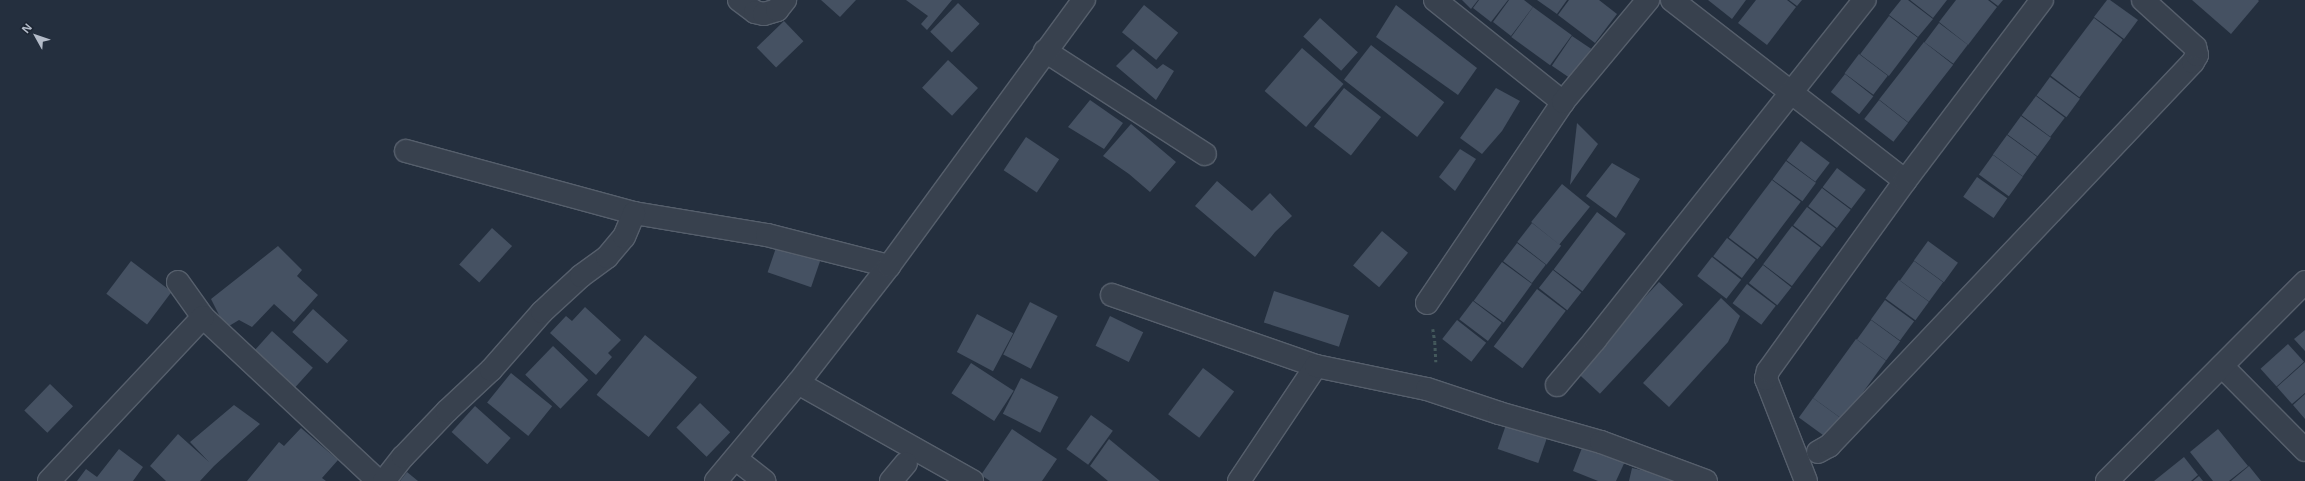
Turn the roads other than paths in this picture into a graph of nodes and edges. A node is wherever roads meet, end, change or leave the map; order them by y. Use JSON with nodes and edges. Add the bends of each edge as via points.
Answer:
{"nodes":[{"id":1,"x":739,"y":0,"type":"edge"},
{"id":2,"x":785,"y":0,"type":"edge"},
{"id":3,"x":1084,"y":0,"type":"edge"},
{"id":4,"x":1434,"y":0,"type":"edge"},
{"id":5,"x":1648,"y":0,"type":"edge"},
{"id":6,"x":1672,"y":0,"type":"edge"},
{"id":7,"x":1864,"y":0,"type":"edge"},
{"id":8,"x":2042,"y":0,"type":"edge"},
{"id":9,"x":2143,"y":0,"type":"edge"},
{"id":10,"x":1045,"y":51,"type":"junction"},
{"id":11,"x":1790,"y":93,"type":"junction"},
{"id":12,"x":1563,"y":102,"type":"junction"},
{"id":13,"x":406,"y":151,"type":"dead end"},
{"id":14,"x":1205,"y":154,"type":"dead end"},
{"id":15,"x":1905,"y":182,"type":"junction"},
{"id":16,"x":634,"y":213,"type":"junction"},
{"id":17,"x":889,"y":266,"type":"junction"},
{"id":18,"x":178,"y":282,"type":"dead end"},
{"id":19,"x":2305,"y":282,"type":"edge"},
{"id":20,"x":1112,"y":295,"type":"dead end"},
{"id":21,"x":1427,"y":304,"type":"road end"},
{"id":22,"x":203,"y":317,"type":"junction"},
{"id":23,"x":1316,"y":366,"type":"junction"},
{"id":24,"x":2222,"y":366,"type":"junction"},
{"id":25,"x":798,"y":382,"type":"junction"},
{"id":26,"x":1557,"y":384,"type":"dead end"},
{"id":27,"x":2305,"y":450,"type":"edge"},
{"id":28,"x":1818,"y":452,"type":"dead end"},
{"id":29,"x":736,"y":459,"type":"junction"},
{"id":30,"x":906,"y":463,"type":"dead end"},
{"id":31,"x":2119,"y":476,"type":"edge"},
{"id":32,"x":49,"y":481,"type":"edge"},
{"id":33,"x":378,"y":481,"type":"edge"},
{"id":34,"x":384,"y":481,"type":"edge"},
{"id":35,"x":716,"y":481,"type":"edge"},
{"id":36,"x":764,"y":481,"type":"edge"},
{"id":37,"x":891,"y":481,"type":"edge"},
{"id":38,"x":972,"y":481,"type":"edge"},
{"id":39,"x":1239,"y":481,"type":"edge"},
{"id":40,"x":1706,"y":481,"type":"edge"},
{"id":41,"x":1806,"y":481,"type":"edge"}],
"edges":[{"from":1,"to":2,"type":"street","via":[[755,12],[764,14],[777,10]]},
{"from":3,"to":10,"type":"street"},
{"from":4,"to":12,"type":"street"},
{"from":5,"to":12,"type":"street"},
{"from":6,"to":11,"type":"street"},
{"from":7,"to":11,"type":"street"},
{"from":8,"to":15,"type":"street"},
{"from":9,"to":28,"type":"street","via":[[2195,47],[2197,55],[2193,62],[1829,446]]},
{"from":10,"to":14,"type":"street"},
{"from":10,"to":17,"type":"street"},
{"from":11,"to":15,"type":"street"},
{"from":11,"to":26,"type":"street","via":[[1595,340]]},
{"from":12,"to":21,"type":"street"},
{"from":13,"to":16,"type":"street"},
{"from":15,"to":41,"type":"street","via":[[1768,371],[1766,379]]},
{"from":16,"to":17,"type":"street","via":[[766,235]]},
{"from":16,"to":34,"type":"street","via":[[624,237],[607,257],[581,276],[542,312],[491,370],[403,456]]},
{"from":17,"to":25,"type":"street"},
{"from":18,"to":22,"type":"street"},
{"from":19,"to":24,"type":"street"},
{"from":20,"to":23,"type":"street"},
{"from":22,"to":32,"type":"street"},
{"from":22,"to":33,"type":"street"},
{"from":23,"to":39,"type":"street"},
{"from":23,"to":40,"type":"street","via":[[1428,389],[1499,413],[1601,442]]},
{"from":24,"to":27,"type":"street"},
{"from":24,"to":31,"type":"street"},
{"from":25,"to":29,"type":"street"},
{"from":25,"to":38,"type":"street"},
{"from":29,"to":35,"type":"street"},
{"from":29,"to":36,"type":"street"},
{"from":30,"to":37,"type":"street"}]}
